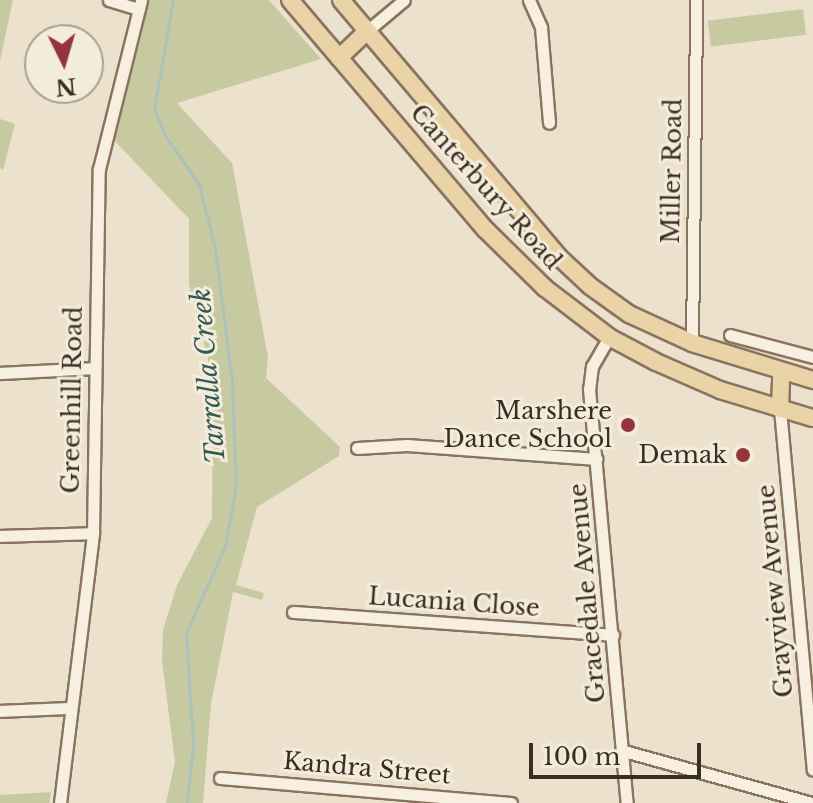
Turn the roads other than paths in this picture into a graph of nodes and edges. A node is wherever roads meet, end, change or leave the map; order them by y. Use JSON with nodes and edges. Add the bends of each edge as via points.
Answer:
{"nodes":[{"id":1,"x":109,"y":0,"type":"edge"},
{"id":2,"x":290,"y":0,"type":"edge"},
{"id":3,"x":341,"y":0,"type":"edge"},
{"id":4,"x":404,"y":0,"type":"edge"},
{"id":5,"x":529,"y":0,"type":"edge"},
{"id":6,"x":696,"y":0,"type":"edge"},
{"id":7,"x":140,"y":4,"type":"edge"},
{"id":8,"x":367,"y":31,"type":"junction"},
{"id":9,"x":339,"y":58,"type":"junction"},
{"id":10,"x":549,"y":123,"type":"dead end"},
{"id":11,"x":730,"y":335,"type":"dead end"},
{"id":12,"x":609,"y":337,"type":"junction"},
{"id":13,"x":692,"y":343,"type":"junction"},
{"id":14,"x":813,"y":357,"type":"edge"},
{"id":15,"x":95,"y":368,"type":"junction"},
{"id":16,"x":781,"y":371,"type":"junction"},
{"id":17,"x":0,"y":373,"type":"edge"},
{"id":18,"x":813,"y":380,"type":"edge"},
{"id":19,"x":780,"y":409,"type":"junction"},
{"id":20,"x":813,"y":418,"type":"edge"},
{"id":21,"x":357,"y":448,"type":"dead end"},
{"id":22,"x":596,"y":459,"type":"junction"},
{"id":23,"x":93,"y":533,"type":"junction"},
{"id":24,"x":0,"y":536,"type":"edge"},
{"id":25,"x":293,"y":612,"type":"dead end"},
{"id":26,"x":613,"y":635,"type":"junction"},
{"id":27,"x":69,"y":708,"type":"junction"},
{"id":28,"x":0,"y":711,"type":"edge"},
{"id":29,"x":624,"y":751,"type":"junction"},
{"id":30,"x":813,"y":769,"type":"edge"},
{"id":31,"x":220,"y":778,"type":"dead end"},
{"id":32,"x":60,"y":803,"type":"edge"},
{"id":33,"x":511,"y":803,"type":"edge"},
{"id":34,"x":627,"y":803,"type":"edge"},
{"id":35,"x":811,"y":803,"type":"edge"}],
"edges":[{"from":1,"to":7,"type":"street"},
{"from":2,"to":9,"type":"main road","name":"Canterbury Road"},
{"from":3,"to":8,"type":"main road","name":"Canterbury Road"},
{"from":4,"to":8,"type":"street"},
{"from":5,"to":10,"type":"street","via":[[541,27]]},
{"from":6,"to":13,"type":"street","name":"Miller Road"},
{"from":7,"to":15,"type":"street","name":"Greenhill Road","via":[[99,169]]},
{"from":8,"to":9,"type":"main road"},
{"from":8,"to":13,"type":"main road","name":"Canterbury Road","via":[[560,258],[629,314]]},
{"from":9,"to":12,"type":"main road","name":"Canterbury Road","via":[[486,230],[545,288]]},
{"from":11,"to":14,"type":"street"},
{"from":12,"to":19,"type":"main road","name":"Canterbury Road","via":[[690,379]]},
{"from":12,"to":22,"type":"street","name":"Gracedale Avenue","via":[[590,377]]},
{"from":13,"to":16,"type":"main road","name":"Canterbury Road"},
{"from":15,"to":17,"type":"street"},
{"from":15,"to":23,"type":"street","name":"Greenhill Road"},
{"from":16,"to":18,"type":"main road","name":"Canterbury Road"},
{"from":16,"to":19,"type":"main road"},
{"from":19,"to":20,"type":"main road","name":"Canterbury Road"},
{"from":19,"to":30,"type":"street","name":"Grayview Avenue"},
{"from":21,"to":22,"type":"street","via":[[407,445]]},
{"from":22,"to":26,"type":"street","name":"Gracedale Avenue"},
{"from":23,"to":24,"type":"street"},
{"from":23,"to":27,"type":"street","name":"Greenhill Road"},
{"from":25,"to":26,"type":"street","name":"Lucania Close"},
{"from":26,"to":29,"type":"street","name":"Gracedale Avenue"},
{"from":27,"to":28,"type":"street"},
{"from":27,"to":32,"type":"street","name":"Greenhill Road"},
{"from":29,"to":34,"type":"street","name":"Gracedale Avenue"},
{"from":29,"to":35,"type":"street"},
{"from":31,"to":33,"type":"street","name":"Kandra Street"}]}
